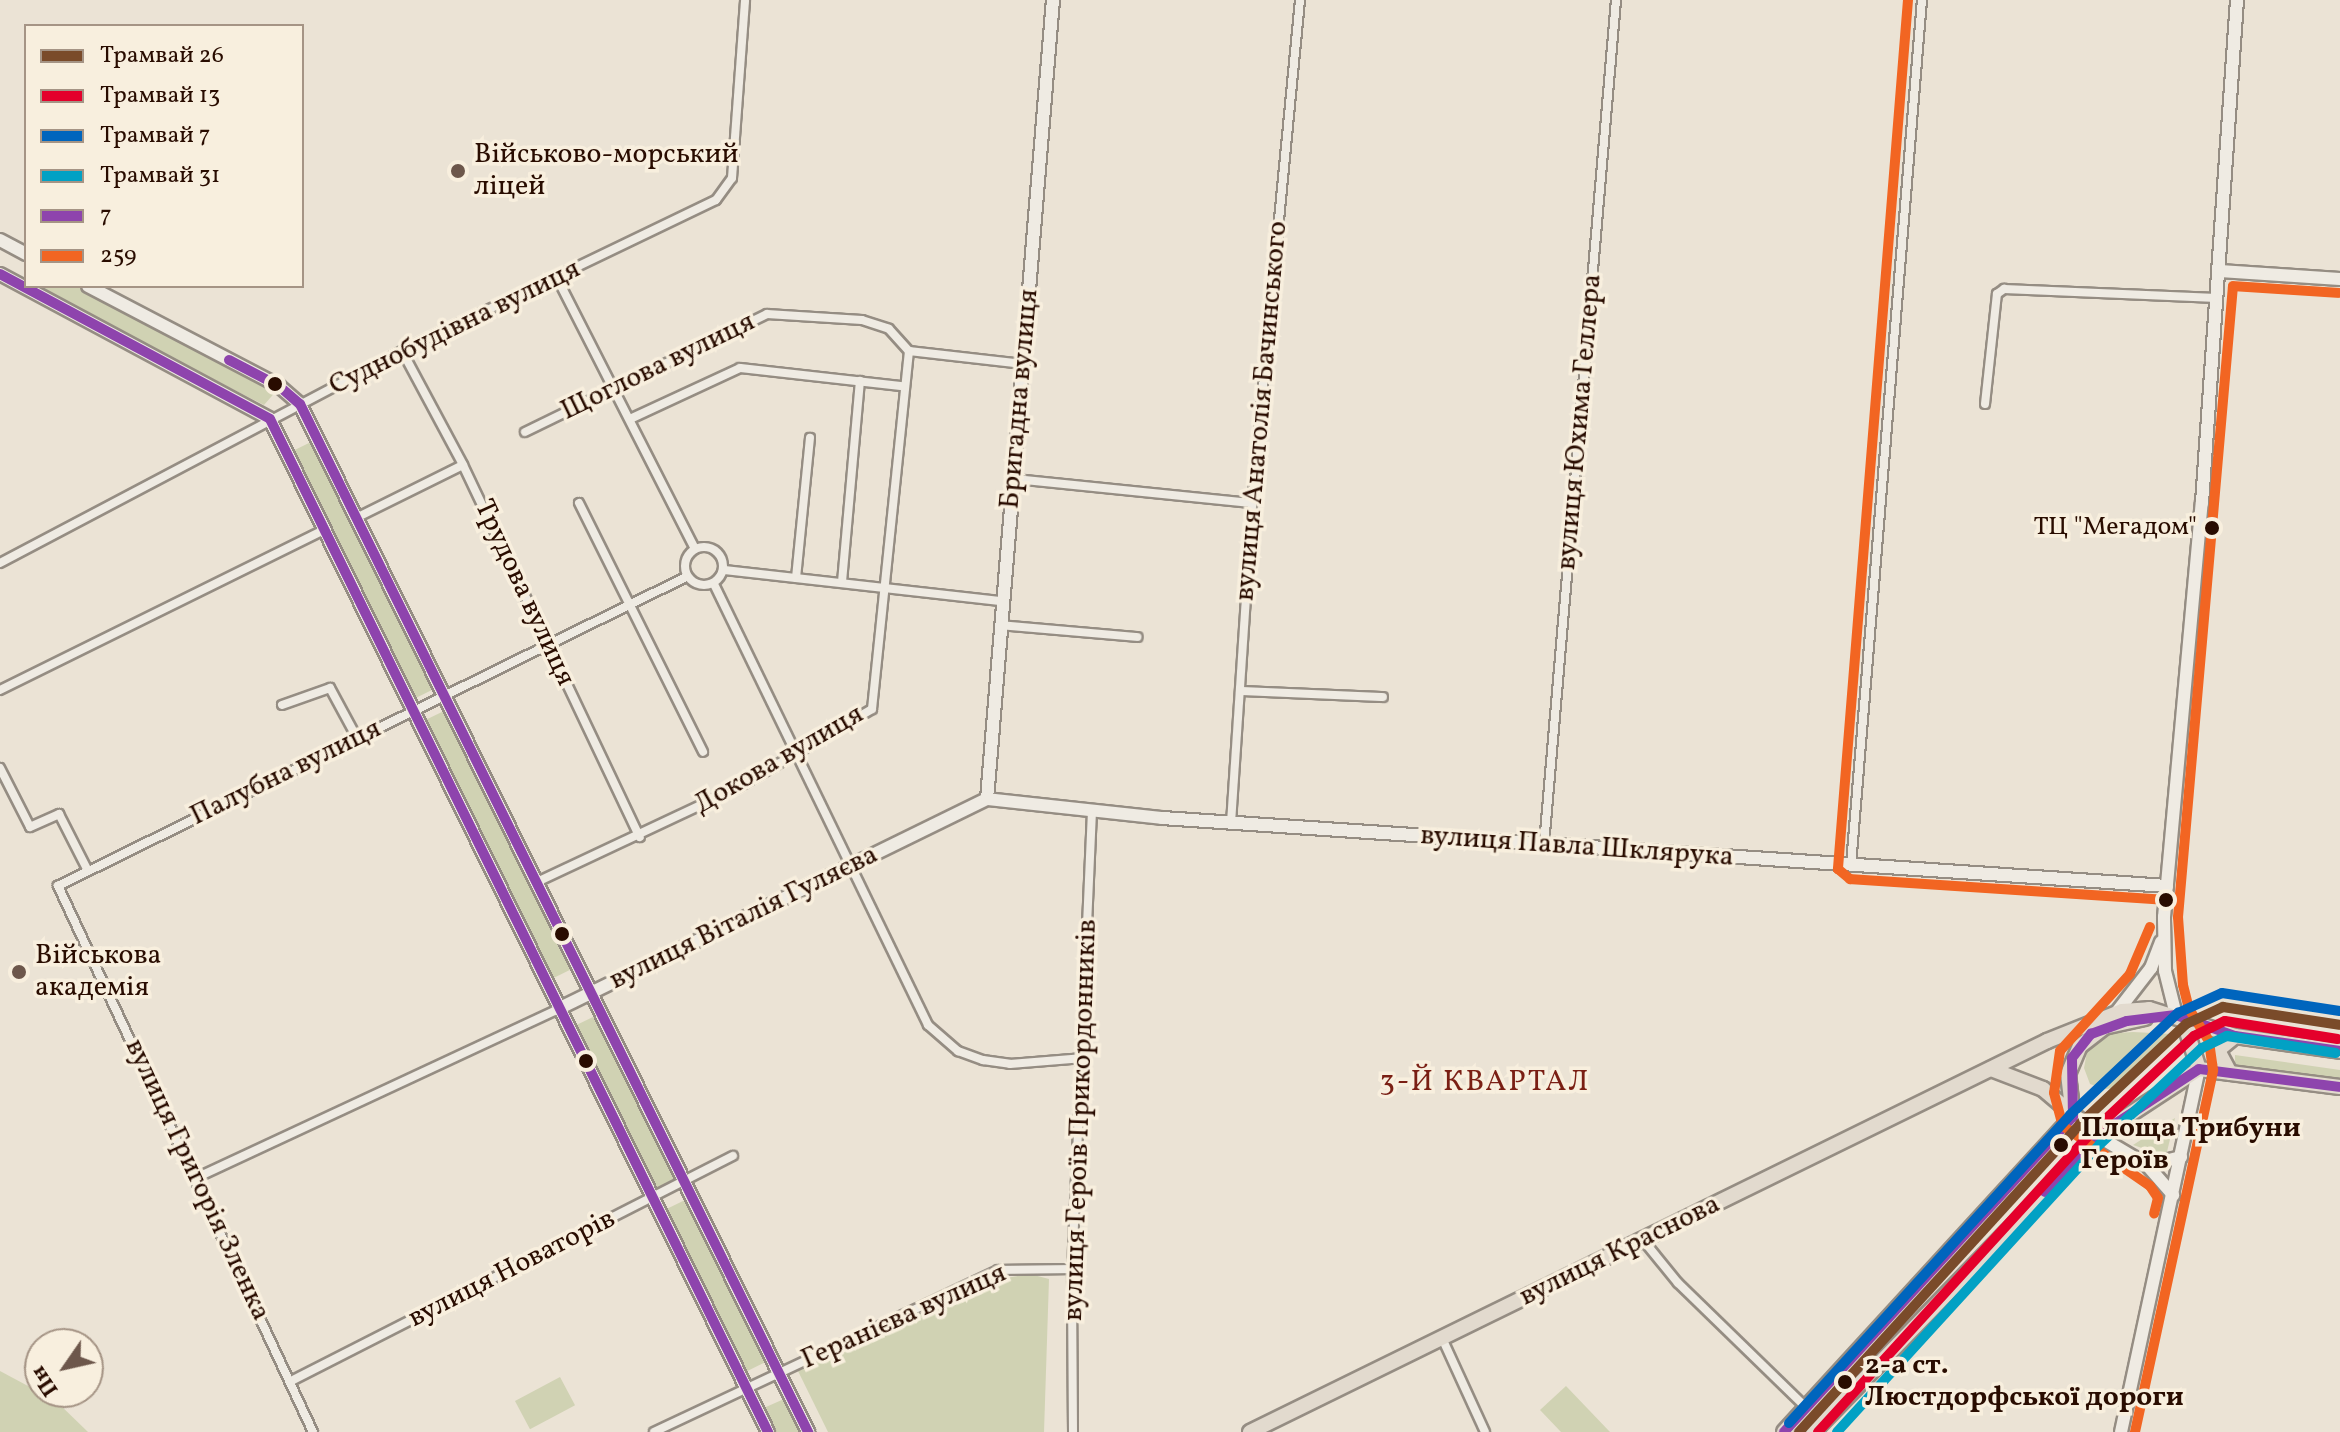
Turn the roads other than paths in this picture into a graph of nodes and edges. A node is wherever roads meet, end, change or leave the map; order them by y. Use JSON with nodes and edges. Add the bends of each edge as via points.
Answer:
{"nodes":[{"id":1,"x":745,"y":0,"type":"edge"},
{"id":2,"x":1053,"y":0,"type":"edge"},
{"id":3,"x":1300,"y":0,"type":"edge"},
{"id":4,"x":1616,"y":0,"type":"edge"},
{"id":5,"x":1922,"y":0,"type":"edge"},
{"id":6,"x":2237,"y":0,"type":"edge"},
{"id":7,"x":0,"y":240,"type":"edge"},
{"id":8,"x":24,"y":253,"type":"edge"},
{"id":9,"x":2220,"y":271,"type":"junction"},
{"id":10,"x":0,"y":274,"type":"edge"},
{"id":11,"x":557,"y":278,"type":"junction"},
{"id":12,"x":2340,"y":279,"type":"edge"},
{"id":13,"x":24,"y":286,"type":"edge"},
{"id":14,"x":27,"y":288,"type":"edge"},
{"id":15,"x":92,"y":288,"type":"edge"},
{"id":16,"x":2217,"y":298,"type":"junction"},
{"id":17,"x":402,"y":351,"type":"junction"},
{"id":18,"x":909,"y":351,"type":"junction"},
{"id":19,"x":1023,"y":364,"type":"junction"},
{"id":20,"x":860,"y":381,"type":"junction"},
{"id":21,"x":901,"y":386,"type":"junction"},
{"id":22,"x":615,"y":389,"type":"junction"},
{"id":23,"x":300,"y":404,"type":"junction"},
{"id":24,"x":1985,"y":404,"type":"dead end"},
{"id":25,"x":270,"y":419,"type":"junction"},
{"id":26,"x":630,"y":419,"type":"junction"},
{"id":27,"x":525,"y":432,"type":"dead end"},
{"id":28,"x":810,"y":438,"type":"dead end"},
{"id":29,"x":463,"y":465,"type":"junction"},
{"id":30,"x":1014,"y":479,"type":"junction"},
{"id":31,"x":579,"y":503,"type":"dead end"},
{"id":32,"x":1252,"y":503,"type":"junction"},
{"id":33,"x":356,"y":518,"type":"junction"},
{"id":34,"x":324,"y":530,"type":"junction"},
{"id":35,"x":695,"y":549,"type":"junction"},
{"id":36,"x":0,"y":563,"type":"edge"},
{"id":37,"x":724,"y":570,"type":"junction"},
{"id":38,"x":686,"y":577,"type":"junction"},
{"id":39,"x":796,"y":578,"type":"junction"},
{"id":40,"x":842,"y":582,"type":"junction"},
{"id":41,"x":714,"y":584,"type":"junction"},
{"id":42,"x":883,"y":588,"type":"junction"},
{"id":43,"x":1000,"y":601,"type":"junction"},
{"id":44,"x":631,"y":606,"type":"junction"},
{"id":45,"x":999,"y":625,"type":"junction"},
{"id":46,"x":1137,"y":637,"type":"dead end"},
{"id":47,"x":549,"y":648,"type":"junction"},
{"id":48,"x":0,"y":690,"type":"edge"},
{"id":49,"x":1240,"y":691,"type":"junction"},
{"id":50,"x":444,"y":697,"type":"junction"},
{"id":51,"x":1383,"y":697,"type":"dead end"},
{"id":52,"x":282,"y":705,"type":"dead end"},
{"id":53,"x":413,"y":713,"type":"junction"},
{"id":54,"x":357,"y":738,"type":"junction"},
{"id":55,"x":703,"y":752,"type":"dead end"},
{"id":56,"x":796,"y":754,"type":"junction"},
{"id":57,"x":0,"y":768,"type":"edge"},
{"id":58,"x":987,"y":799,"type":"junction"},
{"id":59,"x":1092,"y":808,"type":"junction"},
{"id":60,"x":1231,"y":823,"type":"junction"},
{"id":61,"x":640,"y":837,"type":"junction"},
{"id":62,"x":1544,"y":845,"type":"junction"},
{"id":63,"x":849,"y":865,"type":"junction"},
{"id":64,"x":1851,"y":865,"type":"junction"},
{"id":65,"x":88,"y":871,"type":"junction"},
{"id":66,"x":535,"y":883,"type":"junction"},
{"id":67,"x":58,"y":886,"type":"joint"},
{"id":68,"x":2167,"y":886,"type":"junction"},
{"id":69,"x":2163,"y":935,"type":"junction"},
{"id":70,"x":590,"y":994,"type":"junction"},
{"id":71,"x":558,"y":1009,"type":"junction"},
{"id":72,"x":2116,"y":1013,"type":"junction"},
{"id":73,"x":2183,"y":1021,"type":"junction"},
{"id":74,"x":2104,"y":1027,"type":"junction"},
{"id":75,"x":2235,"y":1036,"type":"junction"},
{"id":76,"x":2340,"y":1051,"type":"edge"},
{"id":77,"x":1084,"y":1058,"type":"junction"},
{"id":78,"x":1991,"y":1069,"type":"junction"},
{"id":79,"x":2199,"y":1069,"type":"junction"},
{"id":80,"x":2230,"y":1073,"type":"junction"},
{"id":81,"x":2340,"y":1087,"type":"edge"},
{"id":82,"x":2079,"y":1123,"type":"junction"},
{"id":83,"x":2101,"y":1138,"type":"junction"},
{"id":84,"x":733,"y":1156,"type":"dead end"},
{"id":85,"x":2181,"y":1157,"type":"junction"},
{"id":86,"x":2147,"y":1165,"type":"junction"},
{"id":87,"x":196,"y":1178,"type":"junction"},
{"id":88,"x":684,"y":1180,"type":"junction"},
{"id":89,"x":2173,"y":1195,"type":"junction"},
{"id":90,"x":653,"y":1197,"type":"junction"},
{"id":91,"x":1643,"y":1240,"type":"junction"},
{"id":92,"x":1072,"y":1269,"type":"junction"},
{"id":93,"x":1442,"y":1338,"type":"junction"},
{"id":94,"x":780,"y":1371,"type":"junction"},
{"id":95,"x":291,"y":1381,"type":"junction"},
{"id":96,"x":746,"y":1387,"type":"junction"},
{"id":97,"x":1807,"y":1409,"type":"junction"},
{"id":98,"x":1818,"y":1427,"type":"edge"},
{"id":99,"x":313,"y":1432,"type":"edge"},
{"id":100,"x":654,"y":1432,"type":"edge"},
{"id":101,"x":768,"y":1432,"type":"edge"},
{"id":102,"x":808,"y":1432,"type":"edge"},
{"id":103,"x":1073,"y":1432,"type":"edge"},
{"id":104,"x":1250,"y":1432,"type":"edge"},
{"id":105,"x":1485,"y":1432,"type":"edge"},
{"id":106,"x":1784,"y":1432,"type":"edge"},
{"id":107,"x":2121,"y":1432,"type":"edge"}],
"edges":[{"from":1,"to":11,"type":"street","name":"Суднобудівна вулиця","via":[[732,178],[716,200]]},
{"from":2,"to":19,"type":"street","name":"Бригадна вулиця"},
{"from":3,"to":32,"type":"street","name":"вулиця Анатолія Бачинського"},
{"from":4,"to":62,"type":"street","name":"вулиця Юхима Геллера"},
{"from":5,"to":64,"type":"street"},
{"from":6,"to":9,"type":"street"},
{"from":7,"to":8,"type":"street"},
{"from":9,"to":12,"type":"street"},
{"from":9,"to":16,"type":"street"},
{"from":10,"to":13,"type":"street"},
{"from":11,"to":17,"type":"street","name":"Суднобудівна вулиця"},
{"from":11,"to":22,"type":"street"},
{"from":14,"to":25,"type":"street"},
{"from":15,"to":23,"type":"street","via":[[279,386]]},
{"from":16,"to":24,"type":"street","via":[[2004,289],[1997,294]]},
{"from":16,"to":68,"type":"street"},
{"from":17,"to":23,"type":"street","name":"Суднобудівна вулиця"},
{"from":17,"to":29,"type":"street","name":"Трудова вулиця"},
{"from":18,"to":19,"type":"street"},
{"from":18,"to":21,"type":"street","name":"Докова вулиця"},
{"from":18,"to":22,"type":"street","name":"Щоглова вулиця","via":[[889,329],[862,320],[767,314]]},
{"from":19,"to":30,"type":"street","name":"Бригадна вулиця"},
{"from":20,"to":21,"type":"street"},
{"from":20,"to":26,"type":"street","via":[[740,368]]},
{"from":20,"to":40,"type":"street"},
{"from":21,"to":42,"type":"street","name":"Докова вулиця"},
{"from":22,"to":26,"type":"street"},
{"from":22,"to":27,"type":"street","name":"Щоглова вулиця"},
{"from":23,"to":25,"type":"street","name":"Суднобудівна вулиця"},
{"from":23,"to":33,"type":"street"},
{"from":25,"to":34,"type":"street"},
{"from":25,"to":36,"type":"street","name":"Суднобудівна вулиця"},
{"from":26,"to":35,"type":"street"},
{"from":28,"to":39,"type":"street"},
{"from":29,"to":33,"type":"street"},
{"from":29,"to":47,"type":"street","name":"Трудова вулиця"},
{"from":30,"to":32,"type":"street"},
{"from":30,"to":43,"type":"street","name":"Бригадна вулиця"},
{"from":31,"to":44,"type":"street"},
{"from":32,"to":49,"type":"street","name":"вулиця Анатолія Бачинського"},
{"from":33,"to":50,"type":"street"},
{"from":34,"to":48,"type":"street"},
{"from":34,"to":53,"type":"street"},
{"from":35,"to":37,"type":"street","via":[[712,549]]},
{"from":35,"to":38,"type":"street","via":[[684,561]]},
{"from":37,"to":39,"type":"street"},
{"from":37,"to":41,"type":"street"},
{"from":38,"to":41,"type":"street"},
{"from":38,"to":44,"type":"street","name":"Палубна вулиця"},
{"from":39,"to":40,"type":"street"},
{"from":40,"to":42,"type":"street"},
{"from":41,"to":56,"type":"street"},
{"from":42,"to":43,"type":"street"},
{"from":42,"to":56,"type":"street","name":"Докова вулиця","via":[[872,709]]},
{"from":43,"to":45,"type":"street","name":"Бригадна вулиця"},
{"from":44,"to":47,"type":"street","name":"Палубна вулиця"},
{"from":44,"to":55,"type":"street"},
{"from":45,"to":46,"type":"street"},
{"from":45,"to":58,"type":"street","name":"Бригадна вулиця"},
{"from":47,"to":50,"type":"street","name":"Палубна вулиця"},
{"from":47,"to":61,"type":"street","name":"Трудова вулиця"},
{"from":49,"to":51,"type":"street"},
{"from":49,"to":60,"type":"street","name":"вулиця Анатолія Бачинського"},
{"from":50,"to":53,"type":"street","name":"Палубна вулиця"},
{"from":50,"to":66,"type":"street"},
{"from":52,"to":54,"type":"street","via":[[330,688]]},
{"from":53,"to":54,"type":"street","name":"Палубна вулиця"},
{"from":53,"to":71,"type":"street"},
{"from":54,"to":65,"type":"street","name":"Палубна вулиця"},
{"from":56,"to":61,"type":"street","name":"Докова вулиця"},
{"from":56,"to":63,"type":"street"},
{"from":57,"to":65,"type":"street","via":[[30,827],[59,814]]},
{"from":58,"to":59,"type":"street","name":"вулиця Павла Шклярука"},
{"from":58,"to":63,"type":"street","name":"вулиця Віталія Гуляєва"},
{"from":59,"to":60,"type":"street","name":"вулиця Павла Шклярука"},
{"from":59,"to":77,"type":"street","name":"вулиця Героїв Прикордонників"},
{"from":60,"to":62,"type":"street","name":"вулиця Павла Шклярука"},
{"from":61,"to":66,"type":"street","name":"Докова вулиця"},
{"from":62,"to":64,"type":"street","name":"вулиця Павла Шклярука"},
{"from":63,"to":70,"type":"street","name":"вулиця Віталія Гуляєва"},
{"from":63,"to":77,"type":"street","via":[[928,1025],[958,1051],[1010,1064]]},
{"from":64,"to":68,"type":"street","name":"вулиця Павла Шклярука"},
{"from":65,"to":67,"type":"street","name":"Палубна вулиця"},
{"from":66,"to":70,"type":"street"},
{"from":67,"to":87,"type":"street","name":"вулиця Григорія Зленка"},
{"from":68,"to":69,"type":"street"},
{"from":69,"to":72,"type":"street","via":[[2151,968]]},
{"from":69,"to":73,"type":"street"},
{"from":70,"to":71,"type":"street","name":"вулиця Віталія Гуляєва"},
{"from":70,"to":88,"type":"street"},
{"from":71,"to":87,"type":"street","name":"вулиця Віталія Гуляєва"},
{"from":71,"to":90,"type":"street"},
{"from":72,"to":73,"type":"main road","via":[[2149,1009]]},
{"from":72,"to":74,"type":"street"},
{"from":72,"to":78,"type":"main road","name":"вулиця Краснова"},
{"from":73,"to":74,"type":"main road"},
{"from":73,"to":75,"type":"main road"},
{"from":73,"to":79,"type":"main road"},
{"from":74,"to":82,"type":"main road","via":[[2072,1058]]},
{"from":75,"to":76,"type":"main road"},
{"from":75,"to":80,"type":"main road","via":[[2218,1050]]},
{"from":77,"to":92,"type":"street","name":"вулиця Героїв Прикордонників"},
{"from":78,"to":82,"type":"main road","via":[[2043,1089]]},
{"from":78,"to":91,"type":"main road","name":"вулиця Краснова"},
{"from":79,"to":80,"type":"main road"},
{"from":79,"to":83,"type":"main road"},
{"from":79,"to":85,"type":"street"},
{"from":80,"to":81,"type":"main road"},
{"from":82,"to":83,"type":"main road"},
{"from":82,"to":97,"type":"main road"},
{"from":83,"to":86,"type":"street"},
{"from":83,"to":98,"type":"main road"},
{"from":84,"to":88,"type":"street","name":"вулиця Новаторів"},
{"from":85,"to":86,"type":"street"},
{"from":85,"to":89,"type":"street"},
{"from":86,"to":89,"type":"street"},
{"from":87,"to":95,"type":"street","name":"вулиця Григорія Зленка"},
{"from":88,"to":90,"type":"street","name":"вулиця Новаторів"},
{"from":88,"to":94,"type":"street"},
{"from":89,"to":107,"type":"street"},
{"from":90,"to":95,"type":"street","name":"вулиця Новаторів"},
{"from":90,"to":96,"type":"street"},
{"from":91,"to":93,"type":"main road","name":"вулиця Краснова"},
{"from":91,"to":97,"type":"street","via":[[1678,1283]]},
{"from":92,"to":94,"type":"street","name":"Геранієва вулиця","via":[[998,1270]]},
{"from":92,"to":103,"type":"street","name":"вулиця Героїв Прикордонників"},
{"from":93,"to":104,"type":"main road","name":"вулиця Краснова"},
{"from":93,"to":105,"type":"street"},
{"from":94,"to":96,"type":"street","name":"Геранієва вулиця"},
{"from":94,"to":102,"type":"street"},
{"from":95,"to":99,"type":"street","name":"вулиця Григорія Зленка"},
{"from":96,"to":100,"type":"street","name":"Геранієва вулиця"},
{"from":96,"to":101,"type":"street"},
{"from":97,"to":98,"type":"street"},
{"from":97,"to":106,"type":"main road"}]}
